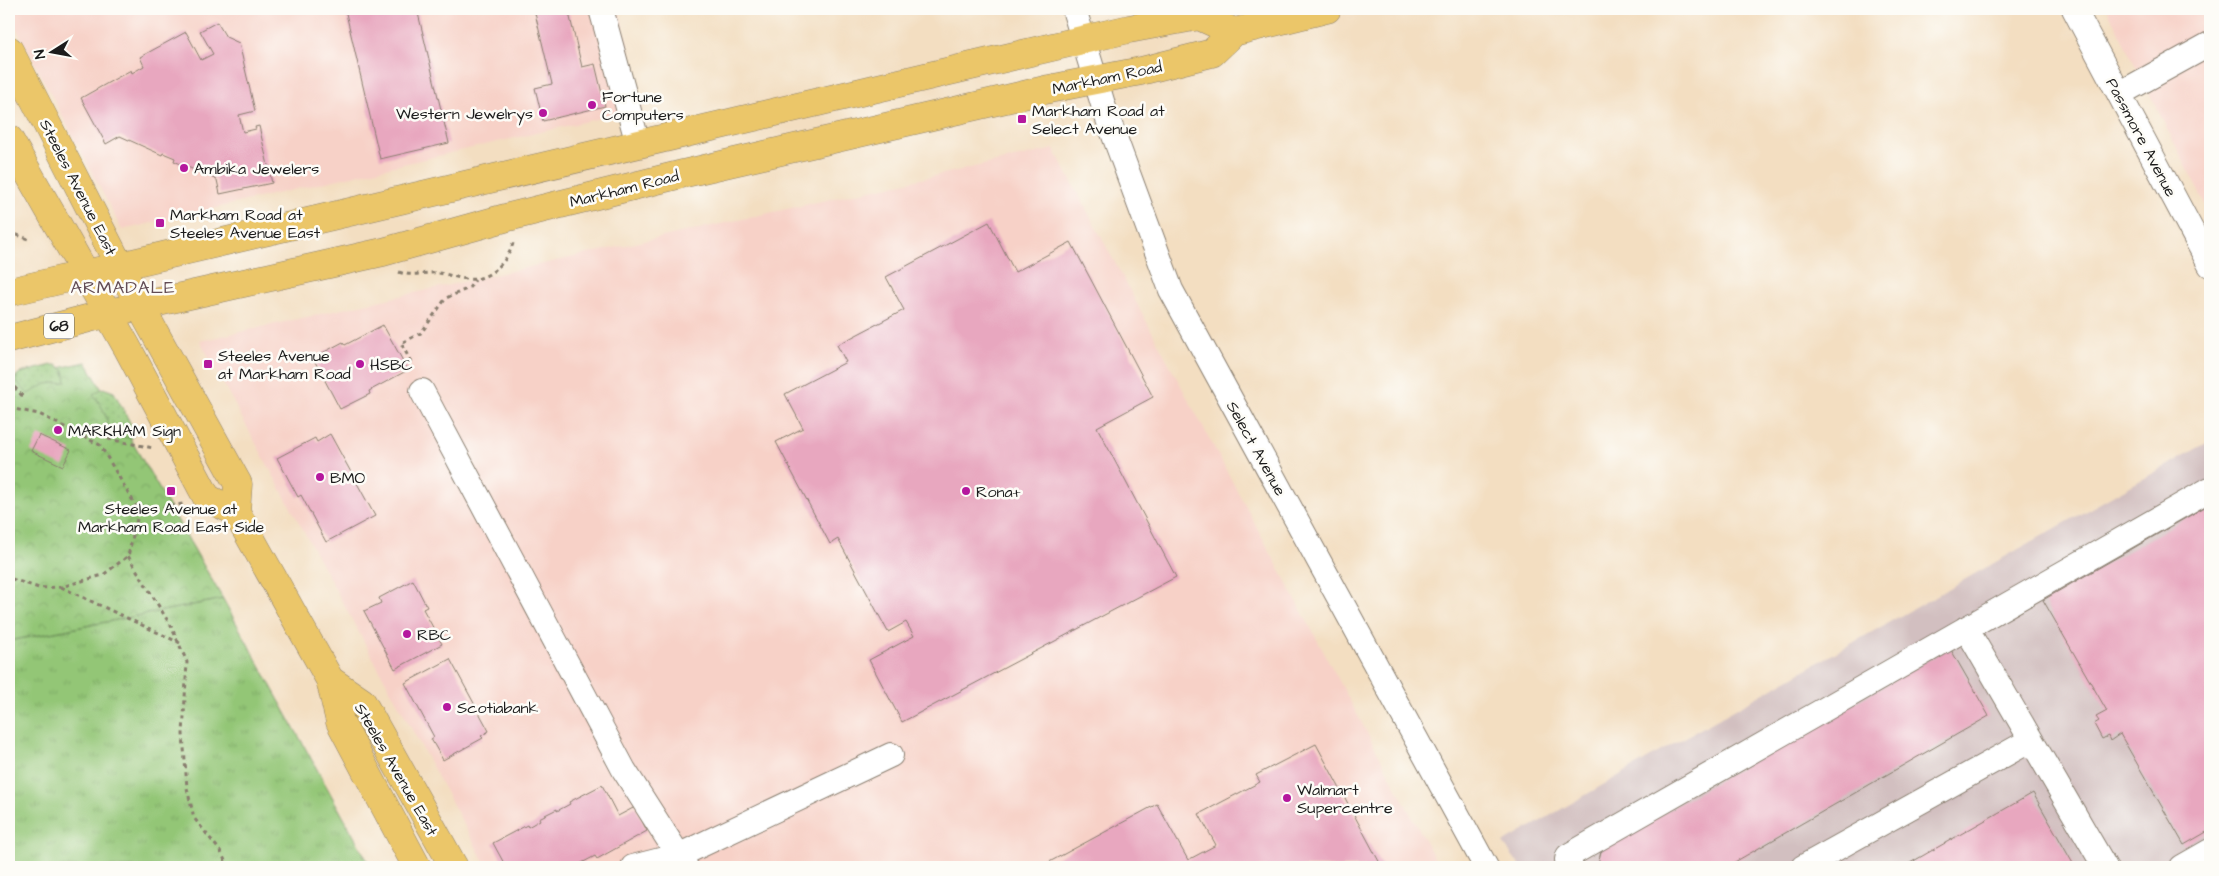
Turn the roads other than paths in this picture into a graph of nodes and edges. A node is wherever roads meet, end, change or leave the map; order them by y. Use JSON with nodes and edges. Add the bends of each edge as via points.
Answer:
{"nodes":[{"id":1,"x":601,"y":9,"type":"edge"},
{"id":2,"x":1074,"y":9,"type":"edge"},
{"id":3,"x":1327,"y":9,"type":"edge"},
{"id":4,"x":2074,"y":9,"type":"edge"},
{"id":5,"x":1234,"y":32,"type":"junction"},
{"id":6,"x":1082,"y":39,"type":"junction"},
{"id":7,"x":2210,"y":44,"type":"edge"},
{"id":8,"x":9,"y":50,"type":"edge"},
{"id":9,"x":1094,"y":79,"type":"junction"},
{"id":10,"x":2119,"y":94,"type":"junction"},
{"id":11,"x":9,"y":139,"type":"edge"},
{"id":12,"x":638,"y":144,"type":"junction"},
{"id":13,"x":120,"y":265,"type":"junction"},
{"id":14,"x":2210,"y":265,"type":"edge"},
{"id":15,"x":86,"y":273,"type":"junction"},
{"id":16,"x":9,"y":292,"type":"edge"},
{"id":17,"x":140,"y":306,"type":"junction"},
{"id":18,"x":109,"y":313,"type":"junction"},
{"id":19,"x":9,"y":339,"type":"edge"},
{"id":20,"x":422,"y":390,"type":"dead end"},
{"id":21,"x":2210,"y":489,"type":"edge"},
{"id":22,"x":236,"y":512,"type":"junction"},
{"id":23,"x":1966,"y":628,"type":"junction"},
{"id":24,"x":330,"y":680,"type":"junction"},
{"id":25,"x":2031,"y":740,"type":"junction"},
{"id":26,"x":891,"y":754,"type":"dead end"},
{"id":27,"x":2210,"y":851,"type":"edge"},
{"id":28,"x":679,"y":863,"type":"edge"},
{"id":29,"x":417,"y":867,"type":"edge"},
{"id":30,"x":454,"y":867,"type":"edge"},
{"id":31,"x":633,"y":867,"type":"edge"},
{"id":32,"x":1486,"y":867,"type":"edge"},
{"id":33,"x":1571,"y":867,"type":"edge"},
{"id":34,"x":1803,"y":867,"type":"edge"},
{"id":35,"x":2106,"y":867,"type":"edge"},
{"id":36,"x":2182,"y":867,"type":"edge"}],
"edges":[{"from":1,"to":12,"type":"street"},
{"from":2,"to":6,"type":"street","name":"Select Avenue"},
{"from":3,"to":5,"type":"main road","name":"Markham Road"},
{"from":4,"to":10,"type":"street","name":"Passmore Avenue"},
{"from":5,"to":6,"type":"main road","via":[[1199,16]]},
{"from":5,"to":9,"type":"main road","name":"Markham Road","via":[[1212,53]]},
{"from":6,"to":9,"type":"street","name":"Select Avenue"},
{"from":6,"to":12,"type":"main road","via":[[933,77]]},
{"from":7,"to":10,"type":"street"},
{"from":8,"to":13,"type":"main road","name":"Steeles Avenue East"},
{"from":9,"to":17,"type":"main road","name":"Markham Road","via":[[609,192],[383,252]]},
{"from":9,"to":32,"type":"street","name":"Select Avenue","via":[[1171,290]]},
{"from":10,"to":14,"type":"street","name":"Passmore Avenue"},
{"from":11,"to":15,"type":"main road","name":"Steeles Avenue East"},
{"from":12,"to":13,"type":"main road"},
{"from":13,"to":15,"type":"main road"},
{"from":13,"to":17,"type":"main road","name":"Steeles Avenue East"},
{"from":15,"to":16,"type":"main road"},
{"from":15,"to":18,"type":"main road","name":"Steeles Avenue East"},
{"from":17,"to":18,"type":"main road","name":"Markham Road"},
{"from":17,"to":22,"type":"main road","name":"Steeles Avenue East","via":[[238,484]]},
{"from":18,"to":19,"type":"main road","name":"Markham Road","number":"68"},
{"from":18,"to":22,"type":"main road","name":"Steeles Avenue East","via":[[207,498]]},
{"from":20,"to":28,"type":"street","via":[[624,770]]},
{"from":21,"to":23,"type":"street"},
{"from":22,"to":24,"type":"main road","name":"Steeles Avenue East"},
{"from":23,"to":25,"type":"street"},
{"from":23,"to":33,"type":"street","via":[[1568,856]]},
{"from":24,"to":29,"type":"main road","name":"Steeles Avenue East","via":[[340,722]]},
{"from":24,"to":30,"type":"main road","name":"Steeles Avenue East","via":[[362,702]]},
{"from":25,"to":34,"type":"street"},
{"from":25,"to":35,"type":"street"},
{"from":26,"to":28,"type":"street"},
{"from":27,"to":36,"type":"street"},
{"from":28,"to":31,"type":"street"}]}
